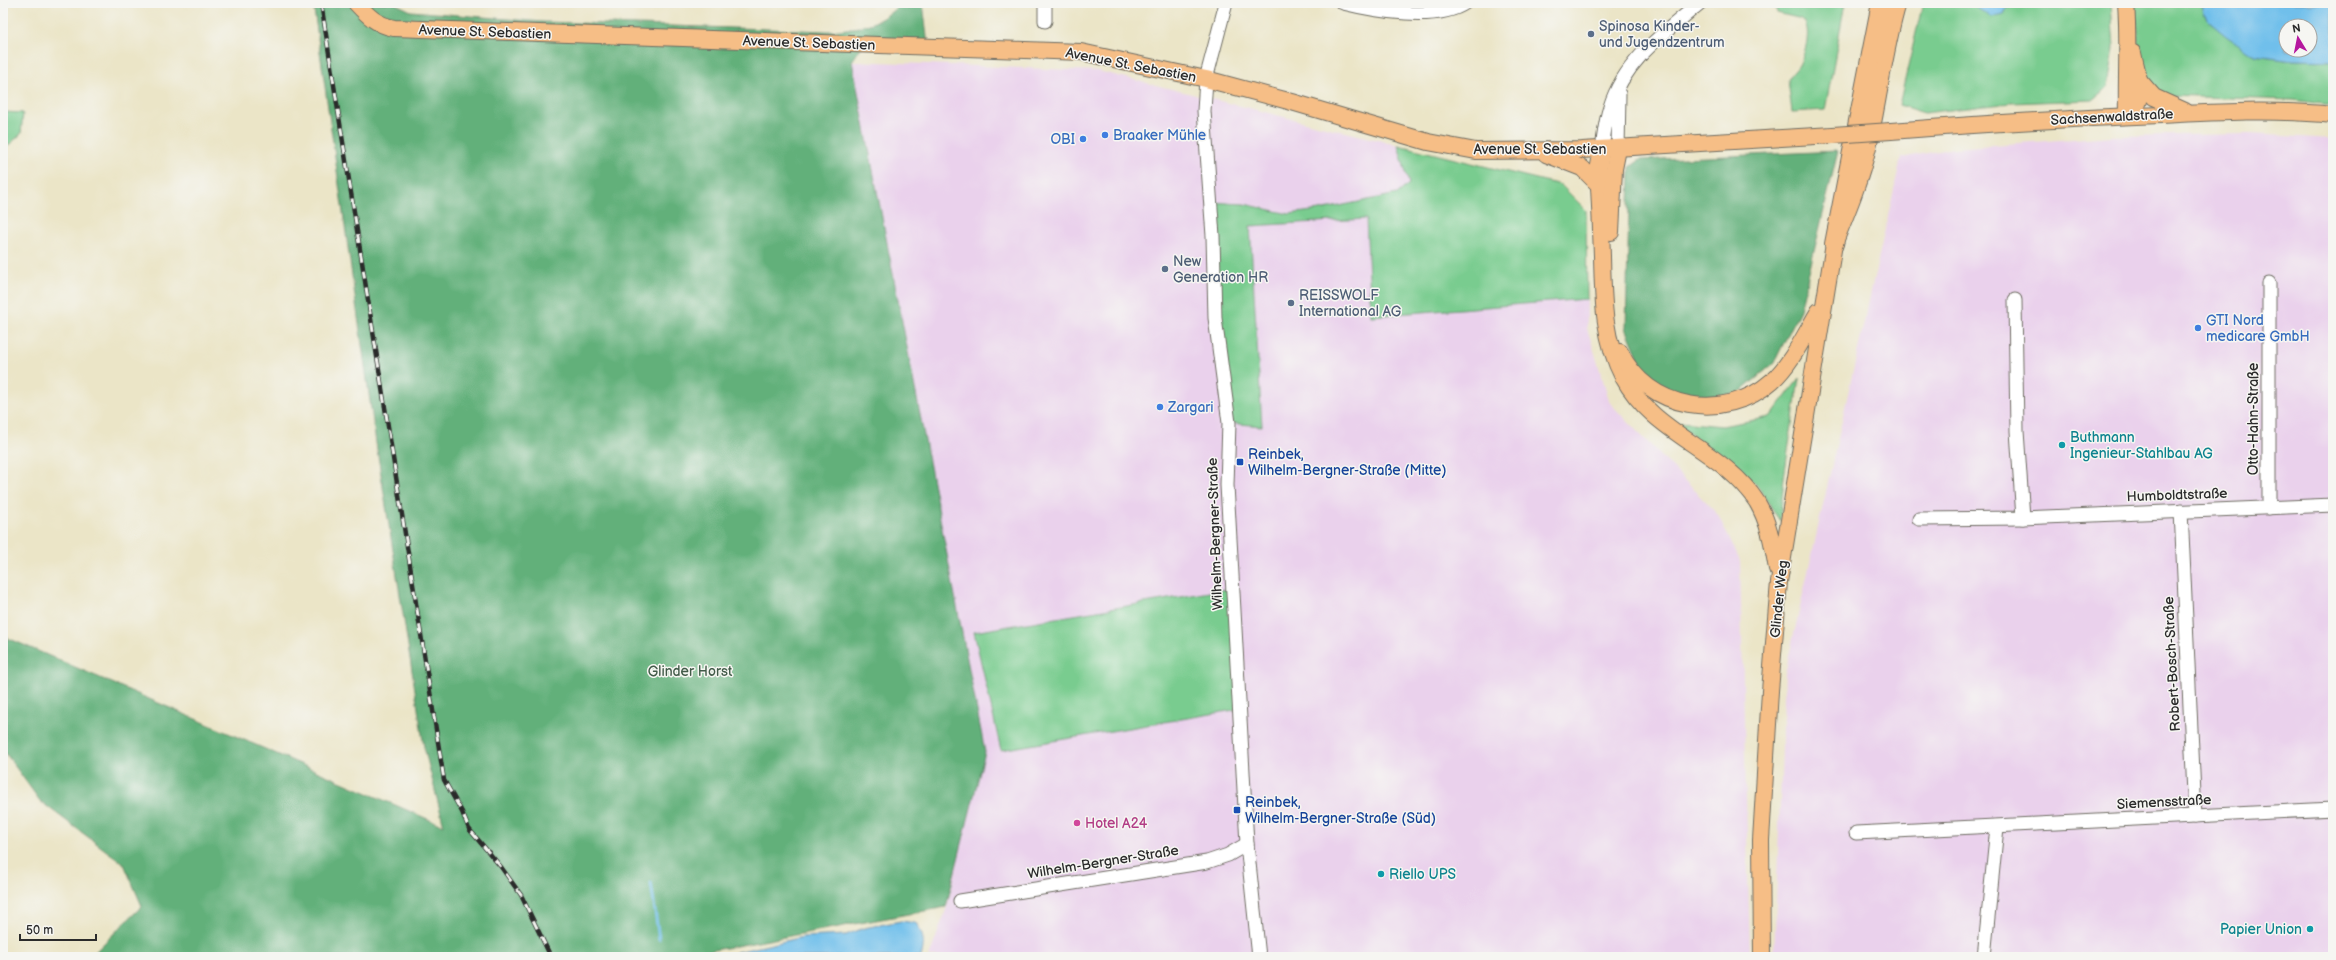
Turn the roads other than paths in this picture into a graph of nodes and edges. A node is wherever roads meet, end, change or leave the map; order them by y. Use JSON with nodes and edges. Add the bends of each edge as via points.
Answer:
{"nodes":[{"id":1,"x":356,"y":3,"type":"edge"},
{"id":2,"x":1045,"y":3,"type":"edge"},
{"id":3,"x":1226,"y":3,"type":"edge"},
{"id":4,"x":1344,"y":3,"type":"edge"},
{"id":5,"x":1464,"y":3,"type":"edge"},
{"id":6,"x":1700,"y":3,"type":"edge"},
{"id":7,"x":1880,"y":3,"type":"edge"},
{"id":8,"x":1898,"y":3,"type":"edge"},
{"id":9,"x":2126,"y":3,"type":"edge"},
{"id":10,"x":1045,"y":21,"type":"dead end"},
{"id":11,"x":2128,"y":32,"type":"junction"},
{"id":12,"x":1206,"y":79,"type":"junction"},
{"id":13,"x":2138,"y":80,"type":"junction"},
{"id":14,"x":2191,"y":113,"type":"junction"},
{"id":15,"x":2333,"y":115,"type":"edge"},
{"id":16,"x":2127,"y":116,"type":"junction"},
{"id":17,"x":1833,"y":135,"type":"joint"},
{"id":18,"x":1610,"y":149,"type":"junction"},
{"id":19,"x":1539,"y":152,"type":"junction"},
{"id":20,"x":1599,"y":185,"type":"junction"},
{"id":21,"x":1834,"y":244,"type":"junction"},
{"id":22,"x":2269,"y":283,"type":"dead end"},
{"id":23,"x":2015,"y":300,"type":"dead end"},
{"id":24,"x":1823,"y":302,"type":"junction"},
{"id":25,"x":2333,"y":505,"type":"edge"},
{"id":26,"x":2269,"y":508,"type":"junction"},
{"id":27,"x":2181,"y":511,"type":"junction"},
{"id":28,"x":2023,"y":518,"type":"junction"},
{"id":29,"x":1919,"y":520,"type":"dead end"},
{"id":30,"x":1779,"y":582,"type":"junction"},
{"id":31,"x":2333,"y":809,"type":"edge"},
{"id":32,"x":2195,"y":816,"type":"junction"},
{"id":33,"x":1997,"y":826,"type":"junction"},
{"id":34,"x":1856,"y":834,"type":"dead end"},
{"id":35,"x":1247,"y":844,"type":"junction"},
{"id":36,"x":960,"y":901,"type":"dead end"},
{"id":37,"x":1259,"y":957,"type":"edge"},
{"id":38,"x":1762,"y":957,"type":"edge"},
{"id":39,"x":1984,"y":957,"type":"edge"}],
"edges":[{"from":1,"to":12,"type":"main road","name":"Avenue St. Sebastien","via":[[374,21],[382,26],[394,28],[1058,51],[1093,54]]},
{"from":2,"to":10,"type":"street"},
{"from":3,"to":12,"type":"street","name":"Wilhelm-Bergner-Straße"},
{"from":4,"to":5,"type":"street","via":[[1371,10],[1427,13],[1455,10]]},
{"from":6,"to":18,"type":"street","via":[[1644,50],[1627,74],[1618,99]]},
{"from":7,"to":21,"type":"highway"},
{"from":8,"to":21,"type":"main road","name":"Glinder Weg","via":[[1888,36],[1868,147],[1856,192]]},
{"from":9,"to":11,"type":"main road"},
{"from":11,"to":13,"type":"main road"},
{"from":11,"to":16,"type":"main road"},
{"from":12,"to":19,"type":"main road","name":"Avenue St. Sebastien","via":[[1454,148],[1495,152]]},
{"from":12,"to":35,"type":"street","name":"Wilhelm-Bergner-Straße","via":[[1204,111],[1213,236],[1214,302],[1229,423],[1227,485]]},
{"from":13,"to":14,"type":"main road","via":[[2154,97]]},
{"from":13,"to":16,"type":"main road","via":[[2141,95],[2139,104]]},
{"from":14,"to":15,"type":"main road","name":"Sachsenwaldstraße","via":[[2268,111]]},
{"from":14,"to":16,"type":"main road","name":"Sachsenwaldstraße"},
{"from":16,"to":17,"type":"main road","name":"Sachsenwaldstraße","bridge":true},
{"from":17,"to":18,"type":"main road","name":"Avenue St. Sebastien"},
{"from":18,"to":19,"type":"main road","name":"Avenue St. Sebastien"},
{"from":18,"to":20,"type":"main road","via":[[1598,171]]},
{"from":18,"to":24,"type":"main road","via":[[1614,169],[1610,316],[1623,358],[1652,389],[1678,402],[1704,407],[1737,403],[1751,396],[1773,381],[1784,368]]},
{"from":19,"to":20,"type":"main road","via":[[1582,168]]},
{"from":20,"to":30,"type":"main road","via":[[1604,310],[1610,348],[1616,363],[1632,392],[1656,419],[1721,466],[1749,492],[1763,514],[1768,528]]},
{"from":21,"to":24,"type":"main road","name":"Glinder Weg"},
{"from":22,"to":26,"type":"street","name":"Otto-Hahn-Straße"},
{"from":23,"to":28,"type":"street","via":[[2017,431]]},
{"from":24,"to":30,"type":"main road","name":"Glinder Weg"},
{"from":25,"to":26,"type":"street","name":"Humboldtstraße"},
{"from":26,"to":27,"type":"street","name":"Humboldtstraße"},
{"from":27,"to":28,"type":"street","name":"Humboldtstraße"},
{"from":27,"to":32,"type":"street","name":"Robert-Bosch-Straße"},
{"from":28,"to":29,"type":"street","name":"Humboldtstraße"},
{"from":30,"to":38,"type":"main road","name":"Glinder Weg","via":[[1762,840]]},
{"from":31,"to":32,"type":"street","name":"Siemensstraße"},
{"from":32,"to":33,"type":"street","name":"Siemensstraße"},
{"from":33,"to":34,"type":"street","name":"Siemensstraße"},
{"from":33,"to":39,"type":"street"},
{"from":35,"to":36,"type":"street","name":"Wilhelm-Bergner-Straße","via":[[1228,855],[1207,862]]},
{"from":35,"to":37,"type":"street","name":"Wilhelm-Bergner-Straße"}]}
